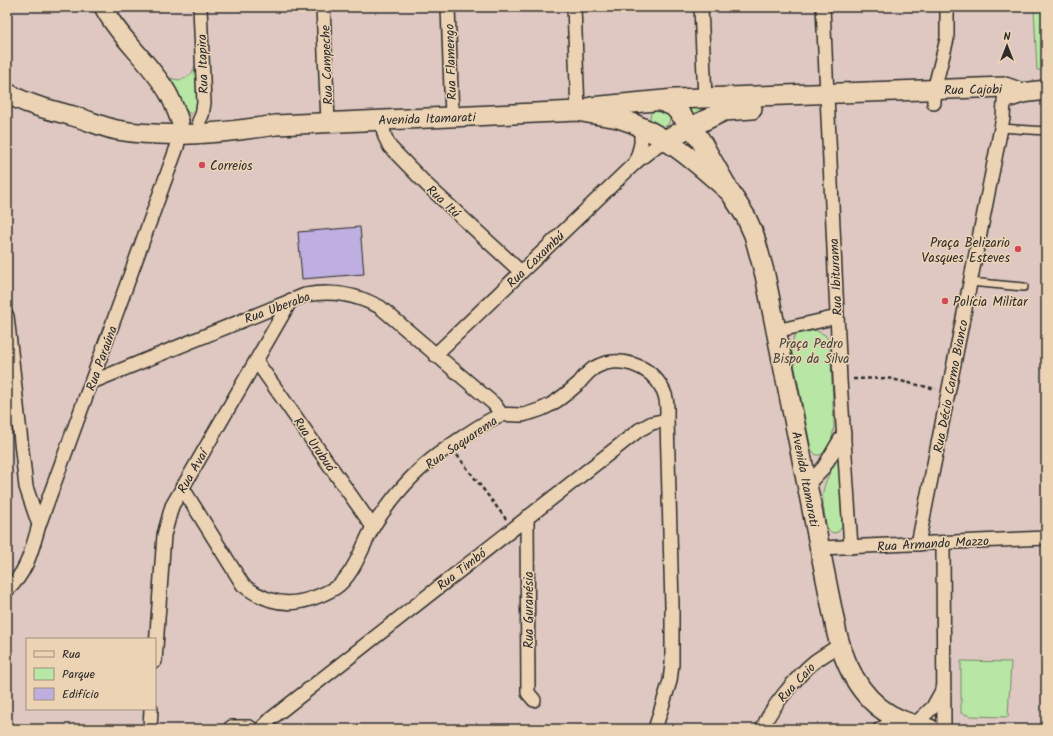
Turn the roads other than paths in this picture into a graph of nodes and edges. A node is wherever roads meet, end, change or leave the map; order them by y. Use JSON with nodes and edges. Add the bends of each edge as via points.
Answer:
{"nodes":[{"id":1,"x":103,"y":7,"type":"edge"},
{"id":2,"x":200,"y":7,"type":"edge"},
{"id":3,"x":323,"y":7,"type":"edge"},
{"id":4,"x":448,"y":7,"type":"edge"},
{"id":5,"x":574,"y":7,"type":"edge"},
{"id":6,"x":701,"y":7,"type":"edge"},
{"id":7,"x":823,"y":7,"type":"edge"},
{"id":8,"x":947,"y":7,"type":"edge"},
{"id":9,"x":1046,"y":90,"type":"edge"},
{"id":10,"x":1011,"y":93,"type":"junction"},
{"id":11,"x":9,"y":96,"type":"edge"},
{"id":12,"x":934,"y":96,"type":"junction"},
{"id":13,"x":705,"y":98,"type":"junction"},
{"id":14,"x":827,"y":100,"type":"junction"},
{"id":15,"x":656,"y":101,"type":"junction"},
{"id":16,"x":578,"y":111,"type":"junction"},
{"id":17,"x":452,"y":117,"type":"junction"},
{"id":18,"x":381,"y":120,"type":"junction"},
{"id":19,"x":692,"y":120,"type":"junction"},
{"id":20,"x":199,"y":121,"type":"junction"},
{"id":21,"x":328,"y":122,"type":"junction"},
{"id":22,"x":276,"y":125,"type":"junction"},
{"id":23,"x":181,"y":127,"type":"junction"},
{"id":24,"x":641,"y":128,"type":"junction"},
{"id":25,"x":1001,"y":128,"type":"junction"},
{"id":26,"x":1046,"y":131,"type":"edge"},
{"id":27,"x":664,"y":140,"type":"junction"},
{"id":28,"x":636,"y":162,"type":"junction"},
{"id":29,"x":730,"y":192,"type":"junction"},
{"id":30,"x":521,"y":272,"type":"junction"},
{"id":31,"x":970,"y":282,"type":"junction"},
{"id":32,"x":1024,"y":287,"type":"dead end"},
{"id":33,"x":291,"y":300,"type":"junction"},
{"id":34,"x":7,"y":316,"type":"edge"},
{"id":35,"x":837,"y":317,"type":"junction"},
{"id":36,"x":776,"y":331,"type":"junction"},
{"id":37,"x":435,"y":355,"type":"junction"},
{"id":38,"x":257,"y":362,"type":"junction"},
{"id":39,"x":92,"y":382,"type":"junction"},
{"id":40,"x":502,"y":415,"type":"junction"},
{"id":41,"x":667,"y":420,"type":"junction"},
{"id":42,"x":844,"y":432,"type":"junction"},
{"id":43,"x":807,"y":485,"type":"junction"},
{"id":44,"x":182,"y":487,"type":"junction"},
{"id":45,"x":527,"y":517,"type":"junction"},
{"id":46,"x":39,"y":525,"type":"junction"},
{"id":47,"x":373,"y":527,"type":"junction"},
{"id":48,"x":1046,"y":538,"type":"edge"},
{"id":49,"x":943,"y":543,"type":"junction"},
{"id":50,"x":918,"y":544,"type":"junction"},
{"id":51,"x":851,"y":547,"type":"junction"},
{"id":52,"x":820,"y":548,"type":"junction"},
{"id":53,"x":7,"y":590,"type":"edge"},
{"id":54,"x":840,"y":645,"type":"junction"},
{"id":55,"x":156,"y":647,"type":"edge"},
{"id":56,"x":943,"y":690,"type":"junction"},
{"id":57,"x":534,"y":700,"type":"dead end"},
{"id":58,"x":152,"y":710,"type":"edge"},
{"id":59,"x":915,"y":724,"type":"edge"},
{"id":60,"x":150,"y":729,"type":"edge"},
{"id":61,"x":232,"y":729,"type":"edge"},
{"id":62,"x":249,"y":729,"type":"edge"},
{"id":63,"x":261,"y":729,"type":"edge"},
{"id":64,"x":655,"y":729,"type":"edge"},
{"id":65,"x":763,"y":729,"type":"edge"},
{"id":66,"x":880,"y":729,"type":"edge"},
{"id":67,"x":944,"y":729,"type":"edge"}],
"edges":[{"from":1,"to":23,"type":"street","via":[[161,82]]},
{"from":2,"to":20,"type":"street","name":"Rua Itapira","via":[[204,103]]},
{"from":3,"to":21,"type":"street","name":"Rua Campeche"},
{"from":4,"to":17,"type":"street","name":"Rua Flamengo"},
{"from":5,"to":16,"type":"street"},
{"from":6,"to":13,"type":"street"},
{"from":7,"to":14,"type":"street","name":"Rua Ibiturama"},
{"from":8,"to":12,"type":"street","via":[[947,39]]},
{"from":9,"to":10,"type":"main road","name":"Rua Cajobi"},
{"from":10,"to":12,"type":"main road","name":"Rua Cajobi"},
{"from":10,"to":25,"type":"street","name":"Rua Décio Carmo Bianco"},
{"from":11,"to":23,"type":"main road","name":"Avenida Itamarati","via":[[116,130],[152,134]]},
{"from":12,"to":14,"type":"main road","name":"Rua Cajobi"},
{"from":13,"to":14,"type":"main road","name":"Rua Cajobi"},
{"from":13,"to":15,"type":"main road","name":"Rua Cajobi"},
{"from":13,"to":19,"type":"main road","via":[[707,112]]},
{"from":14,"to":19,"type":"main road","name":"Rua Cajobi","via":[[731,110]]},
{"from":14,"to":35,"type":"street","name":"Rua Ibiturama"},
{"from":15,"to":16,"type":"main road","name":"Avenida Itamarati","via":[[597,106]]},
{"from":15,"to":19,"type":"main road","via":[[669,104]]},
{"from":15,"to":24,"type":"main road","via":[[642,113]]},
{"from":16,"to":17,"type":"main road","name":"Avenida Itamarati"},
{"from":16,"to":24,"type":"main road","name":"Avenida Itamarati","via":[[617,118]]},
{"from":17,"to":18,"type":"main road","name":"Avenida Itamarati"},
{"from":18,"to":21,"type":"main road","name":"Avenida Itamarati"},
{"from":18,"to":30,"type":"street","name":"Rua Itú","via":[[384,137],[390,147]]},
{"from":19,"to":27,"type":"main road","name":"Rua Cajobi"},
{"from":19,"to":29,"type":"main road","name":"Avenida Itamarati"},
{"from":20,"to":22,"type":"main road","name":"Avenida Itamarati","via":[[224,120]]},
{"from":20,"to":23,"type":"main road","via":[[190,130]]},
{"from":21,"to":22,"type":"main road","name":"Avenida Itamarati"},
{"from":22,"to":23,"type":"main road","name":"Avenida Itamarati","via":[[230,132]]},
{"from":23,"to":39,"type":"street","name":"Rua Paraúna"},
{"from":24,"to":27,"type":"main road","name":"Avenida Itamarati"},
{"from":24,"to":28,"type":"street","via":[[641,144]]},
{"from":25,"to":26,"type":"lane"},
{"from":25,"to":31,"type":"street","name":"Rua Décio Carmo Bianco"},
{"from":27,"to":28,"type":"street","name":"Rua Caxambú"},
{"from":27,"to":29,"type":"main road","name":"Avenida Itamarati","via":[[683,151]]},
{"from":28,"to":30,"type":"street","name":"Rua Caxambú"},
{"from":29,"to":36,"type":"main road","name":"Avenida Itamarati","via":[[754,235]]},
{"from":30,"to":37,"type":"street","name":"Rua Caxambú"},
{"from":31,"to":32,"type":"lane"},
{"from":31,"to":50,"type":"street","name":"Rua Décio Carmo Bianco"},
{"from":33,"to":37,"type":"street","name":"Rua Uberaba","via":[[321,292],[360,298],[380,307]]},
{"from":33,"to":38,"type":"street","name":"Rua Avaí"},
{"from":33,"to":39,"type":"street","name":"Rua Uberaba"},
{"from":34,"to":46,"type":"street","via":[[26,487]]},
{"from":35,"to":36,"type":"street"},
{"from":35,"to":42,"type":"street","name":"Rua Ibiturama"},
{"from":36,"to":43,"type":"main road","name":"Avenida Itamarati"},
{"from":37,"to":40,"type":"street","name":"Rua Uberaba","via":[[494,404]]},
{"from":38,"to":44,"type":"street","name":"Rua Avaí"},
{"from":38,"to":47,"type":"street","name":"Rua Urubuá"},
{"from":39,"to":46,"type":"street","name":"Rua Paraúna"},
{"from":40,"to":41,"type":"street","name":"Rua Saquarema","via":[[523,415],[543,409],[560,399],[592,369],[611,362],[623,362],[651,373],[666,399]]},
{"from":40,"to":47,"type":"street","name":"Rua Saquarema","via":[[490,420],[425,464]]},
{"from":41,"to":45,"type":"street","name":"Rua Timbó","via":[[652,423],[639,430]]},
{"from":41,"to":64,"type":"street","name":"Rua Saquarema","via":[[672,664],[670,681]]},
{"from":42,"to":43,"type":"street","via":[[824,467]]},
{"from":42,"to":51,"type":"street","name":"Rua Ibiturama"},
{"from":43,"to":52,"type":"main road","name":"Avenida Itamarati"},
{"from":44,"to":47,"type":"street","name":"Rua Saquarema","via":[[243,585],[255,594],[274,601],[291,604],[313,599],[337,587],[357,563]]},
{"from":44,"to":55,"type":"street","name":"Rua Avaí","via":[[172,506],[164,535]]},
{"from":45,"to":57,"type":"street","name":"Rua Guranésia","via":[[528,693]]},
{"from":45,"to":63,"type":"street","name":"Rua Timbó"},
{"from":46,"to":53,"type":"street","name":"Rua Paraúna","via":[[27,563],[18,579]]},
{"from":48,"to":49,"type":"street","name":"Rua Armando Mazzo"},
{"from":49,"to":50,"type":"street","name":"Rua Armando Mazzo"},
{"from":49,"to":56,"type":"street"},
{"from":50,"to":51,"type":"street","name":"Rua Armando Mazzo"},
{"from":51,"to":52,"type":"street","name":"Rua Armando Mazzo"},
{"from":52,"to":54,"type":"main road","name":"Avenida Itamarati"},
{"from":54,"to":59,"type":"main road","name":"Avenida Itamarati","via":[[853,677],[862,690],[873,701]]},
{"from":54,"to":65,"type":"street","name":"Rua Caio","via":[[813,663],[775,705]]},
{"from":56,"to":59,"type":"street","via":[[933,707]]},
{"from":56,"to":67,"type":"street"},
{"from":58,"to":60,"type":"street"},
{"from":59,"to":66,"type":"street"},
{"from":61,"to":62,"type":"street"}]}
